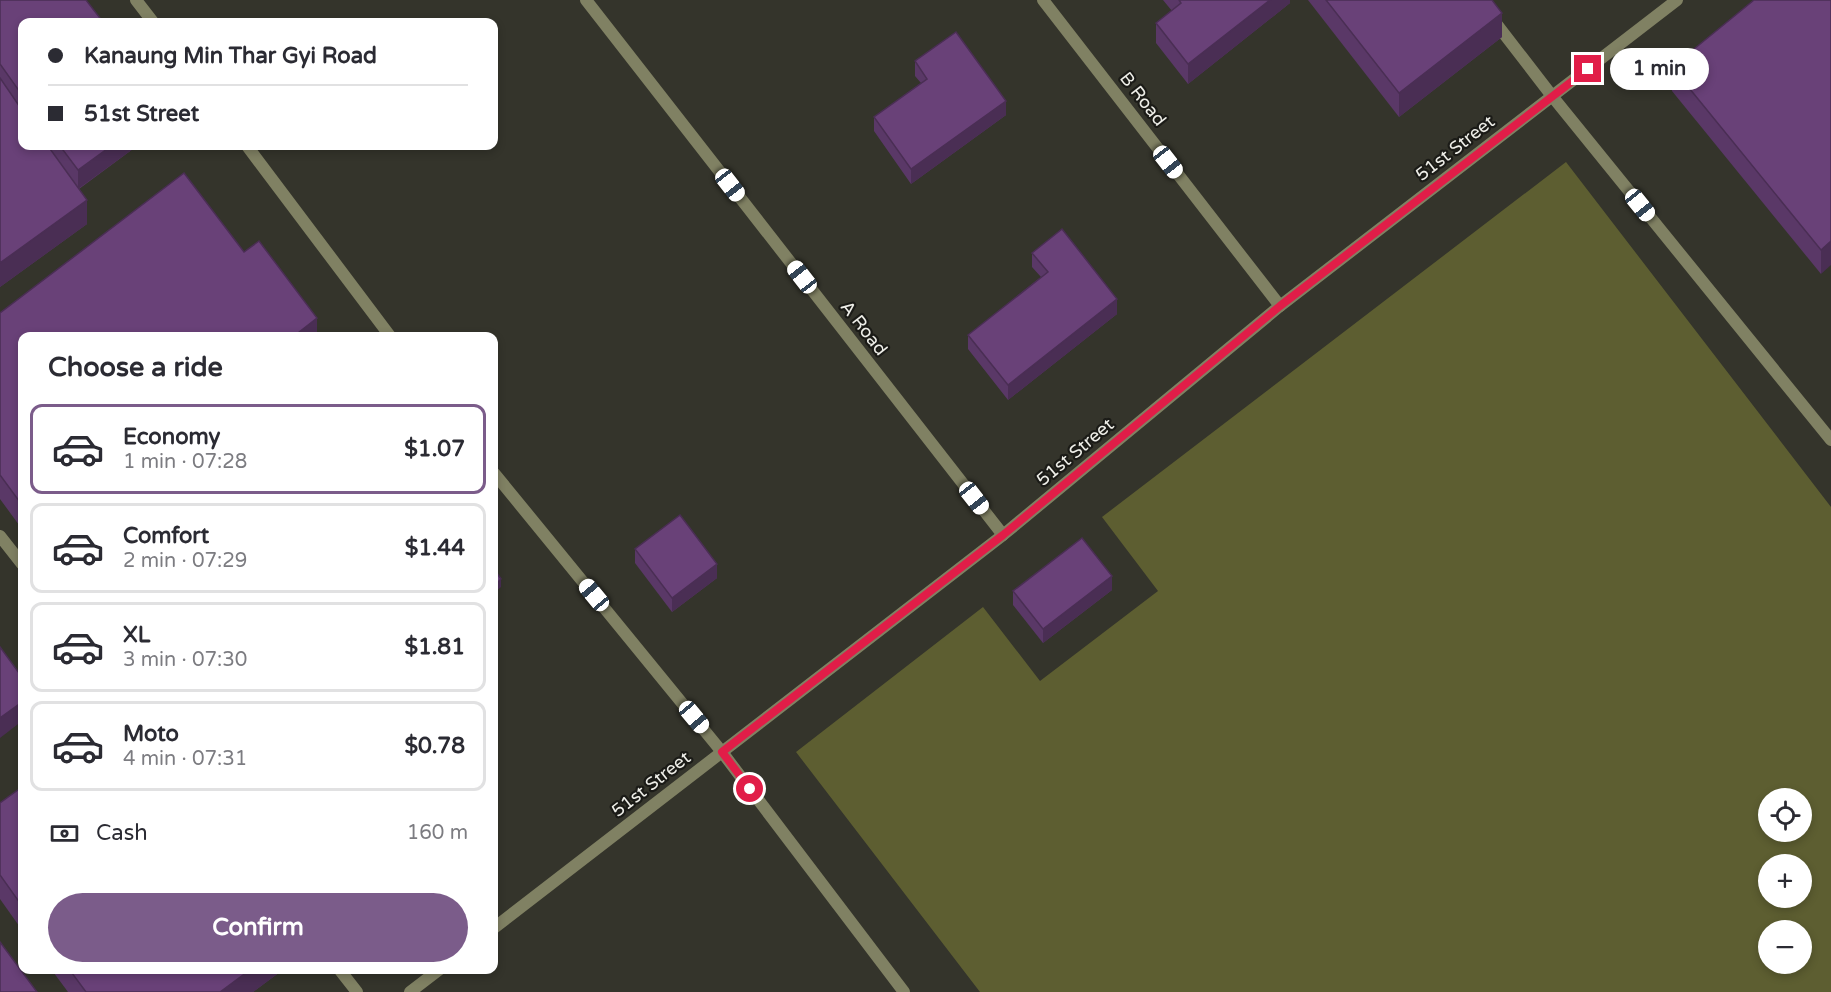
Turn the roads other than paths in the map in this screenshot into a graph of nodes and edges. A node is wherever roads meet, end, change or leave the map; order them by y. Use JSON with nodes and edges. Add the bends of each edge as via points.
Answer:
{"nodes":[{"id":1,"x":136,"y":0,"type":"edge"},
{"id":2,"x":586,"y":0,"type":"edge"},
{"id":3,"x":1043,"y":0,"type":"edge"},
{"id":4,"x":1478,"y":0,"type":"edge"},
{"id":5,"x":1677,"y":0,"type":"edge"},
{"id":6,"x":150,"y":18,"type":"edge"},
{"id":7,"x":1552,"y":96,"type":"junction"},
{"id":8,"x":250,"y":150,"type":"edge"},
{"id":9,"x":1280,"y":306,"type":"junction"},
{"id":10,"x":387,"y":332,"type":"edge"},
{"id":11,"x":1831,"y":440,"type":"edge"},
{"id":12,"x":498,"y":478,"type":"edge"},
{"id":13,"x":1003,"y":535,"type":"junction"},
{"id":14,"x":0,"y":536,"type":"edge"},
{"id":15,"x":18,"y":559,"type":"edge"},
{"id":16,"x":722,"y":752,"type":"junction"},
{"id":17,"x":498,"y":925,"type":"edge"},
{"id":18,"x":343,"y":974,"type":"edge"},
{"id":19,"x":433,"y":974,"type":"edge"},
{"id":20,"x":357,"y":992,"type":"edge"},
{"id":21,"x":410,"y":992,"type":"edge"},
{"id":22,"x":904,"y":992,"type":"edge"}],
"edges":[{"from":1,"to":6,"type":"street"},
{"from":2,"to":13,"type":"street","name":"A Road"},
{"from":3,"to":9,"type":"street","name":"B Road"},
{"from":4,"to":7,"type":"street"},
{"from":5,"to":7,"type":"street","name":"51st Street"},
{"from":7,"to":9,"type":"street","name":"51st Street"},
{"from":7,"to":11,"type":"street"},
{"from":8,"to":10,"type":"street"},
{"from":9,"to":13,"type":"street","name":"51st Street"},
{"from":12,"to":16,"type":"street"},
{"from":13,"to":16,"type":"street","name":"51st Street"},
{"from":14,"to":15,"type":"street"},
{"from":16,"to":17,"type":"street","name":"51st Street"},
{"from":16,"to":22,"type":"street"},
{"from":18,"to":20,"type":"street"},
{"from":19,"to":21,"type":"street"}]}
